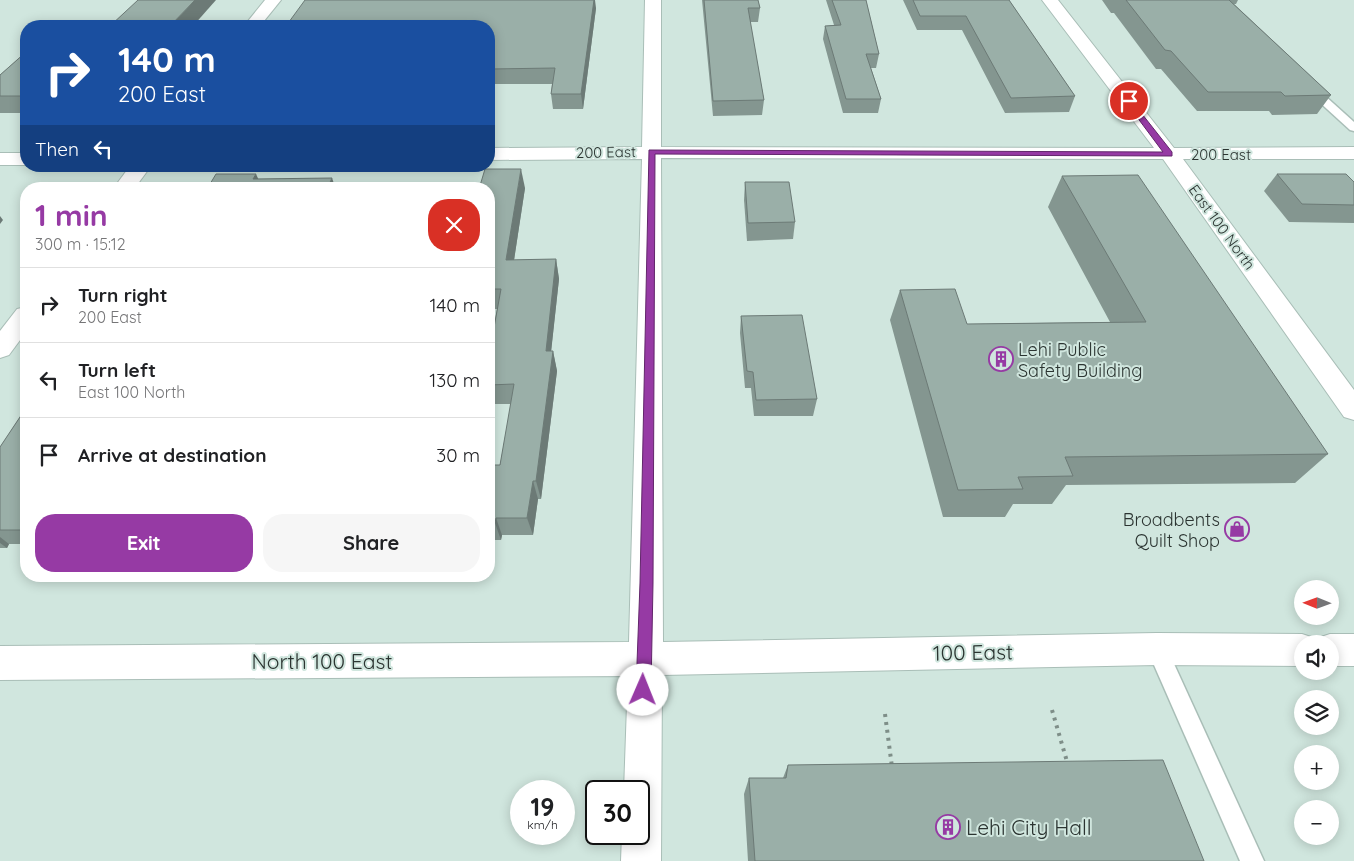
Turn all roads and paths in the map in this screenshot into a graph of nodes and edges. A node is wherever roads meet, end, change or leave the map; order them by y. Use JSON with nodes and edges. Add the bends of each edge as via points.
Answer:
{"nodes":[{"id":1,"x":273,"y":0,"type":"edge"},
{"id":2,"x":653,"y":0,"type":"edge"},
{"id":3,"x":1050,"y":0,"type":"edge"},
{"id":4,"x":257,"y":20,"type":"edge"},
{"id":5,"x":1299,"y":77,"type":"edge"},
{"id":6,"x":1354,"y":128,"type":"edge"},
{"id":7,"x":651,"y":152,"type":"junction"},
{"id":8,"x":1354,"y":153,"type":"edge"},
{"id":9,"x":495,"y":154,"type":"edge"},
{"id":10,"x":1169,"y":154,"type":"junction"},
{"id":11,"x":20,"y":159,"type":"edge"},
{"id":12,"x":0,"y":160,"type":"edge"},
{"id":13,"x":136,"y":172,"type":"edge"},
{"id":14,"x":128,"y":182,"type":"edge"},
{"id":15,"x":20,"y":323,"type":"edge"},
{"id":16,"x":0,"y":349,"type":"edge"},
{"id":17,"x":1354,"y":410,"type":"edge"},
{"id":18,"x":1157,"y":649,"type":"junction"},
{"id":19,"x":1294,"y":650,"type":"edge"},
{"id":20,"x":1339,"y":650,"type":"edge"},
{"id":21,"x":1354,"y":650,"type":"edge"},
{"id":22,"x":644,"y":659,"type":"junction"},
{"id":23,"x":0,"y":663,"type":"edge"},
{"id":24,"x":1052,"y":710,"type":"dead end"},
{"id":25,"x":885,"y":714,"type":"dead end"},
{"id":26,"x":1068,"y":768,"type":"edge"},
{"id":27,"x":892,"y":770,"type":"edge"},
{"id":28,"x":641,"y":861,"type":"edge"},
{"id":29,"x":1252,"y":861,"type":"edge"}],
"edges":[{"from":1,"to":4,"type":"street"},
{"from":2,"to":7,"type":"street"},
{"from":3,"to":10,"type":"street","name":"East 100 North"},
{"from":5,"to":6,"type":"lane"},
{"from":7,"to":9,"type":"street","name":"200 East"},
{"from":7,"to":10,"type":"street","name":"200 East"},
{"from":7,"to":22,"type":"street"},
{"from":8,"to":10,"type":"street","name":"200 East"},
{"from":10,"to":17,"type":"street","name":"East 100 North"},
{"from":11,"to":12,"type":"street"},
{"from":13,"to":14,"type":"street"},
{"from":15,"to":16,"type":"street"},
{"from":18,"to":19,"type":"street","name":"100 East"},
{"from":18,"to":22,"type":"street","name":"100 East"},
{"from":18,"to":29,"type":"lane"},
{"from":20,"to":21,"type":"street"},
{"from":22,"to":23,"type":"street","name":"North 100 East"},
{"from":22,"to":28,"type":"street"},
{"from":24,"to":26,"type":"path"},
{"from":25,"to":27,"type":"path"}]}
